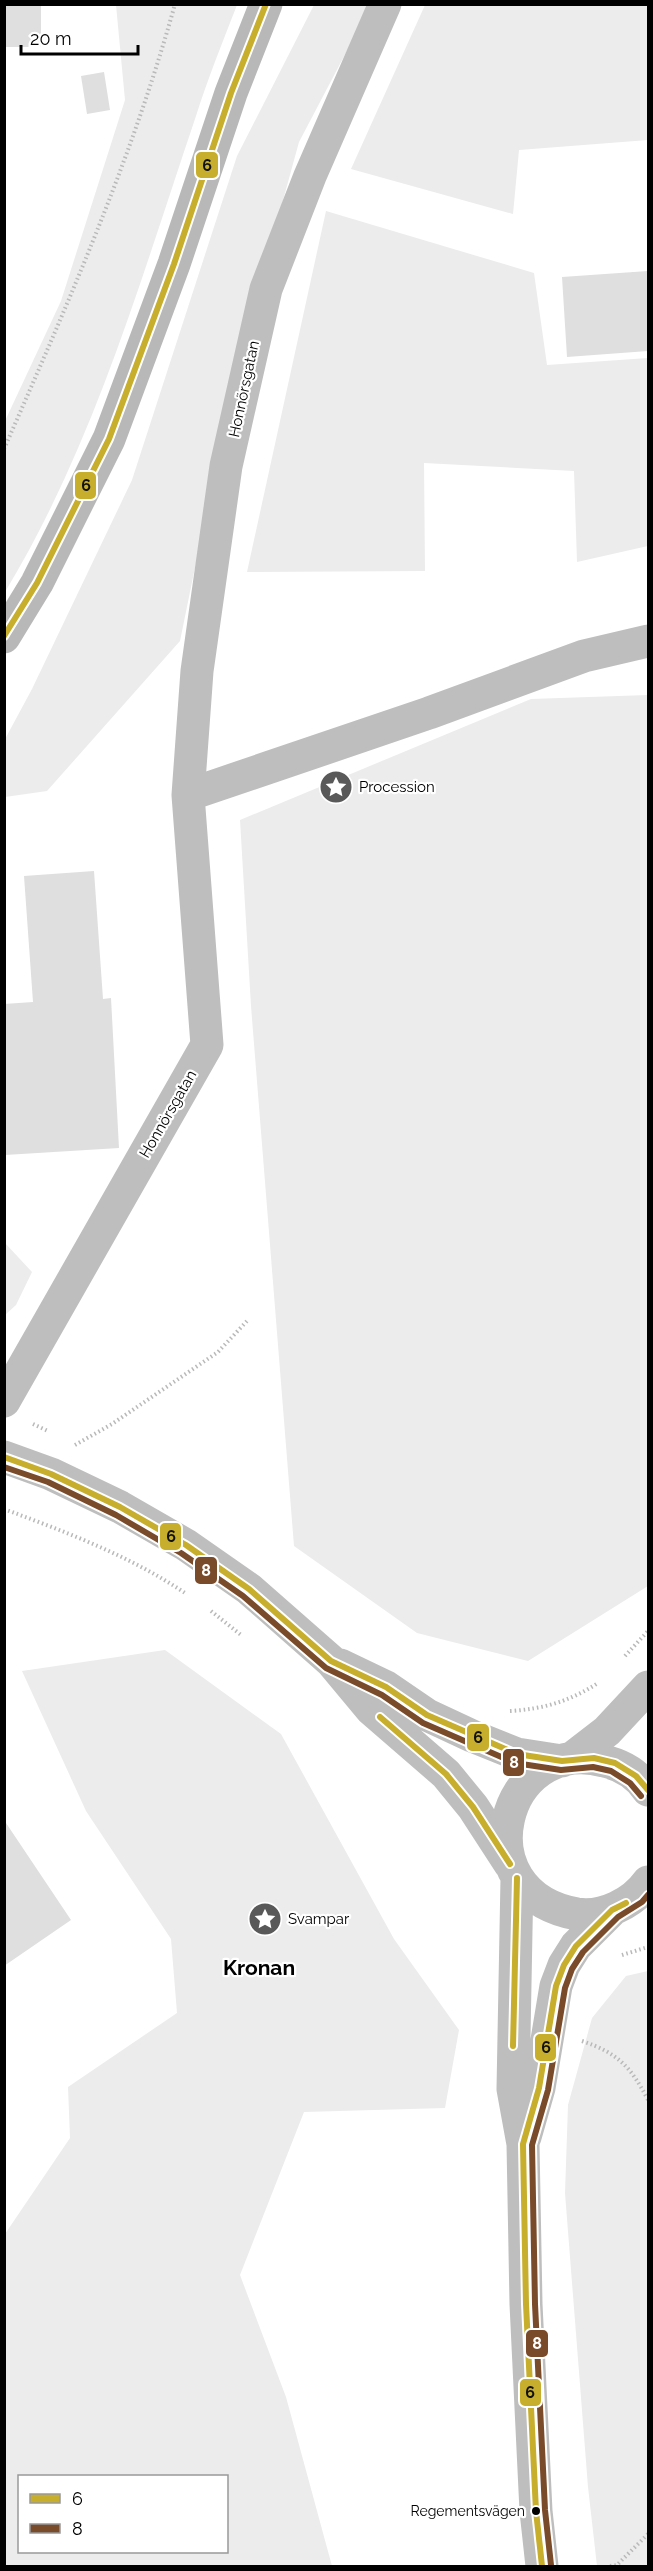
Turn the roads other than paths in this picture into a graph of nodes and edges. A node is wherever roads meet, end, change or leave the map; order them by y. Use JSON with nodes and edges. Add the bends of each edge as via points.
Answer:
{"nodes":[{"id":1,"x":266,"y":4,"type":"edge"},
{"id":2,"x":385,"y":4,"type":"edge"},
{"id":3,"x":4,"y":637,"type":"edge"},
{"id":4,"x":648,"y":641,"type":"edge"},
{"id":5,"x":188,"y":795,"type":"junction"},
{"id":6,"x":15,"y":1411,"type":"edge"},
{"id":7,"x":4,"y":1457,"type":"edge"},
{"id":8,"x":331,"y":1661,"type":"junction"},
{"id":9,"x":648,"y":1687,"type":"edge"},
{"id":10,"x":567,"y":1760,"type":"junction"},
{"id":11,"x":648,"y":1790,"type":"edge"},
{"id":12,"x":514,"y":1871,"type":"junction"},
{"id":13,"x":634,"y":1901,"type":"edge"},
{"id":14,"x":523,"y":2144,"type":"junction"},
{"id":15,"x":542,"y":2566,"type":"edge"}],
"edges":[{"from":1,"to":3,"type":"street","via":[[109,440],[37,582]]},
{"from":2,"to":5,"type":"street","name":"Honnörsgatan","via":[[266,289],[226,466],[197,671]]},
{"from":4,"to":5,"type":"street","via":[[584,656]]},
{"from":5,"to":6,"type":"street","name":"Honnörsgatan","via":[[207,1045]]},
{"from":7,"to":8,"type":"street","via":[[120,1506],[186,1545],[249,1589]]},
{"from":8,"to":10,"type":"street","via":[[472,1736],[517,1754]]},
{"from":8,"to":12,"type":"street","via":[[370,1709],[446,1774],[473,1807]]},
{"from":9,"to":10,"type":"street","via":[[607,1731]]},
{"from":10,"to":11,"type":"street","via":[[594,1758],[615,1763],[636,1776]]},
{"from":10,"to":12,"type":"street","via":[[537,1773],[516,1797],[505,1839]]},
{"from":12,"to":13,"type":"street","via":[[528,1891],[558,1910],[585,1915]]},
{"from":12,"to":14,"type":"street","via":[[513,2088]]},
{"from":13,"to":14,"type":"street","via":[[576,1946],[564,1965],[556,1986],[539,2088]]},
{"from":14,"to":15,"type":"street","via":[[526,2304]]}]}
